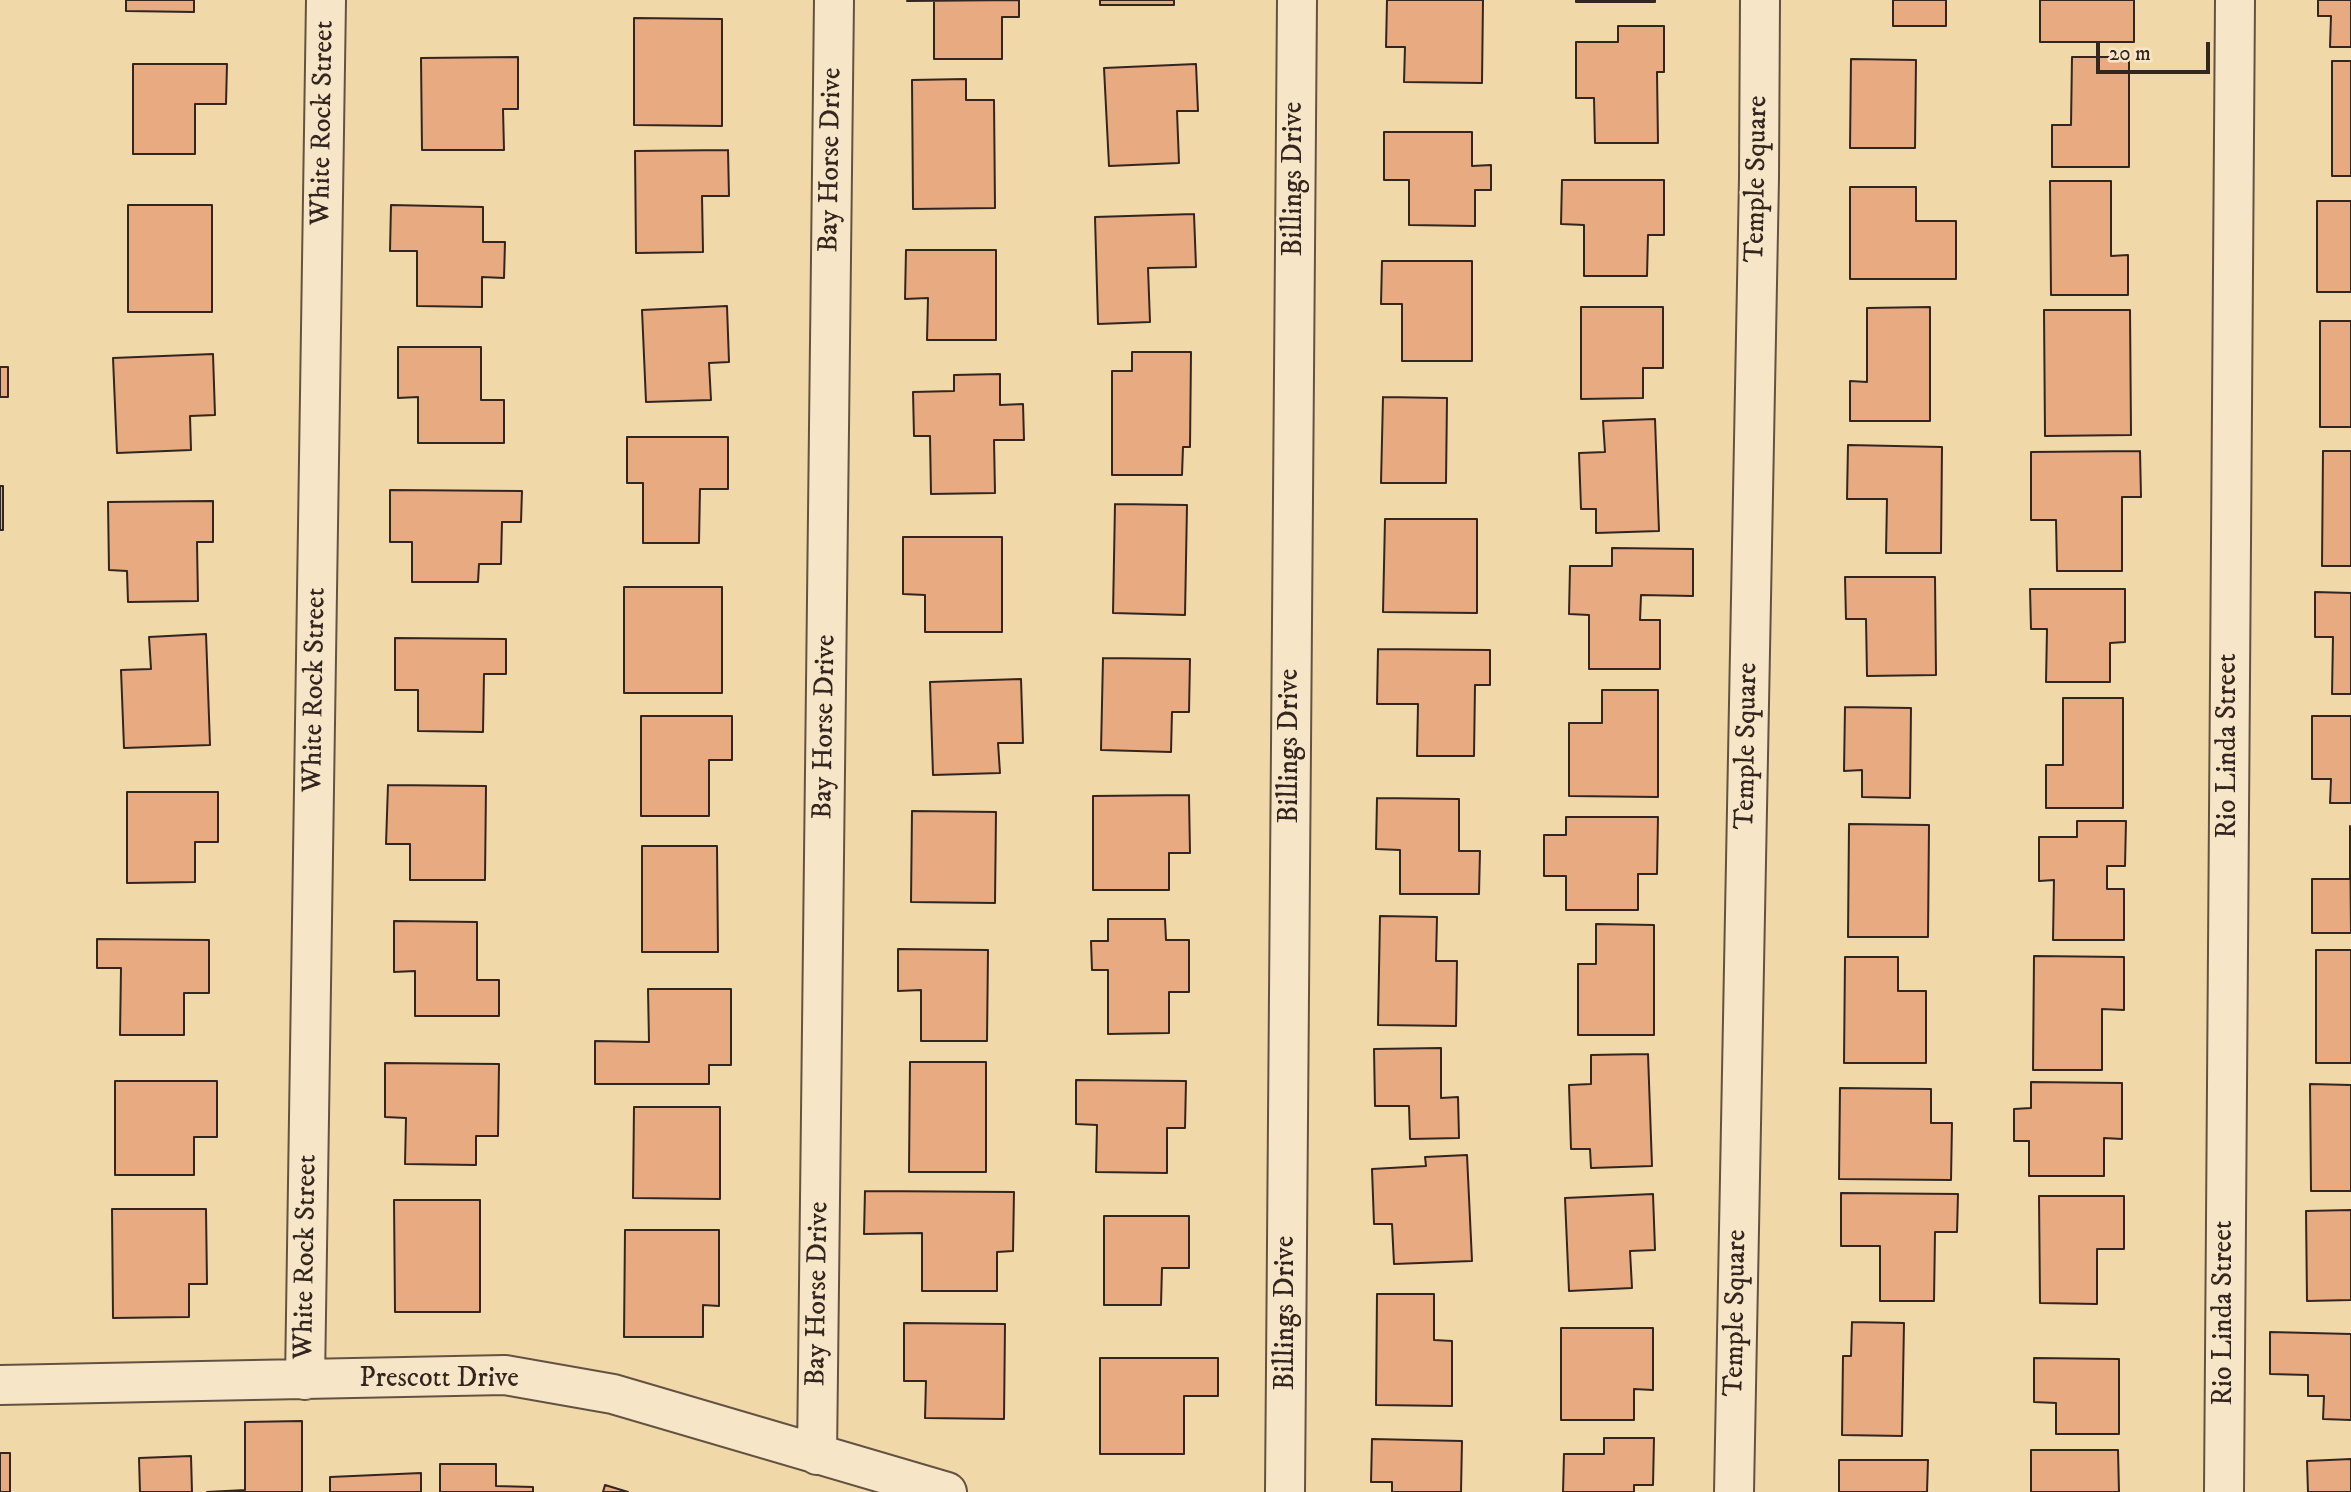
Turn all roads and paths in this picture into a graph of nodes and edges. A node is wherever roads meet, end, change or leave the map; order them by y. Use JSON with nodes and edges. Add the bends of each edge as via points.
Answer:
{"nodes":[{"id":1,"x":326,"y":0,"type":"edge"},
{"id":2,"x":834,"y":0,"type":"edge"},
{"id":3,"x":1297,"y":0,"type":"edge"},
{"id":4,"x":1760,"y":0,"type":"edge"},
{"id":5,"x":2235,"y":0,"type":"edge"},
{"id":6,"x":305,"y":1380,"type":"junction"},
{"id":7,"x":0,"y":1385,"type":"edge"},
{"id":8,"x":817,"y":1455,"type":"junction"},
{"id":9,"x":947,"y":1492,"type":"edge"},
{"id":10,"x":1285,"y":1492,"type":"edge"},
{"id":11,"x":1734,"y":1492,"type":"edge"},
{"id":12,"x":2224,"y":1492,"type":"edge"}],
"edges":[{"from":1,"to":6,"type":"street","name":"White Rock Street"},
{"from":2,"to":8,"type":"street","name":"Bay Horse Drive"},
{"from":3,"to":10,"type":"street","name":"Billings Drive"},
{"from":4,"to":11,"type":"street","name":"Temple Square"},
{"from":5,"to":12,"type":"street","name":"Rio Linda Street"},
{"from":6,"to":7,"type":"street","name":"Prescott Drive"},
{"from":6,"to":8,"type":"street","name":"Prescott Drive","via":[[505,1375],[613,1394]]},
{"from":8,"to":9,"type":"street","name":"Prescott Drive"}]}
